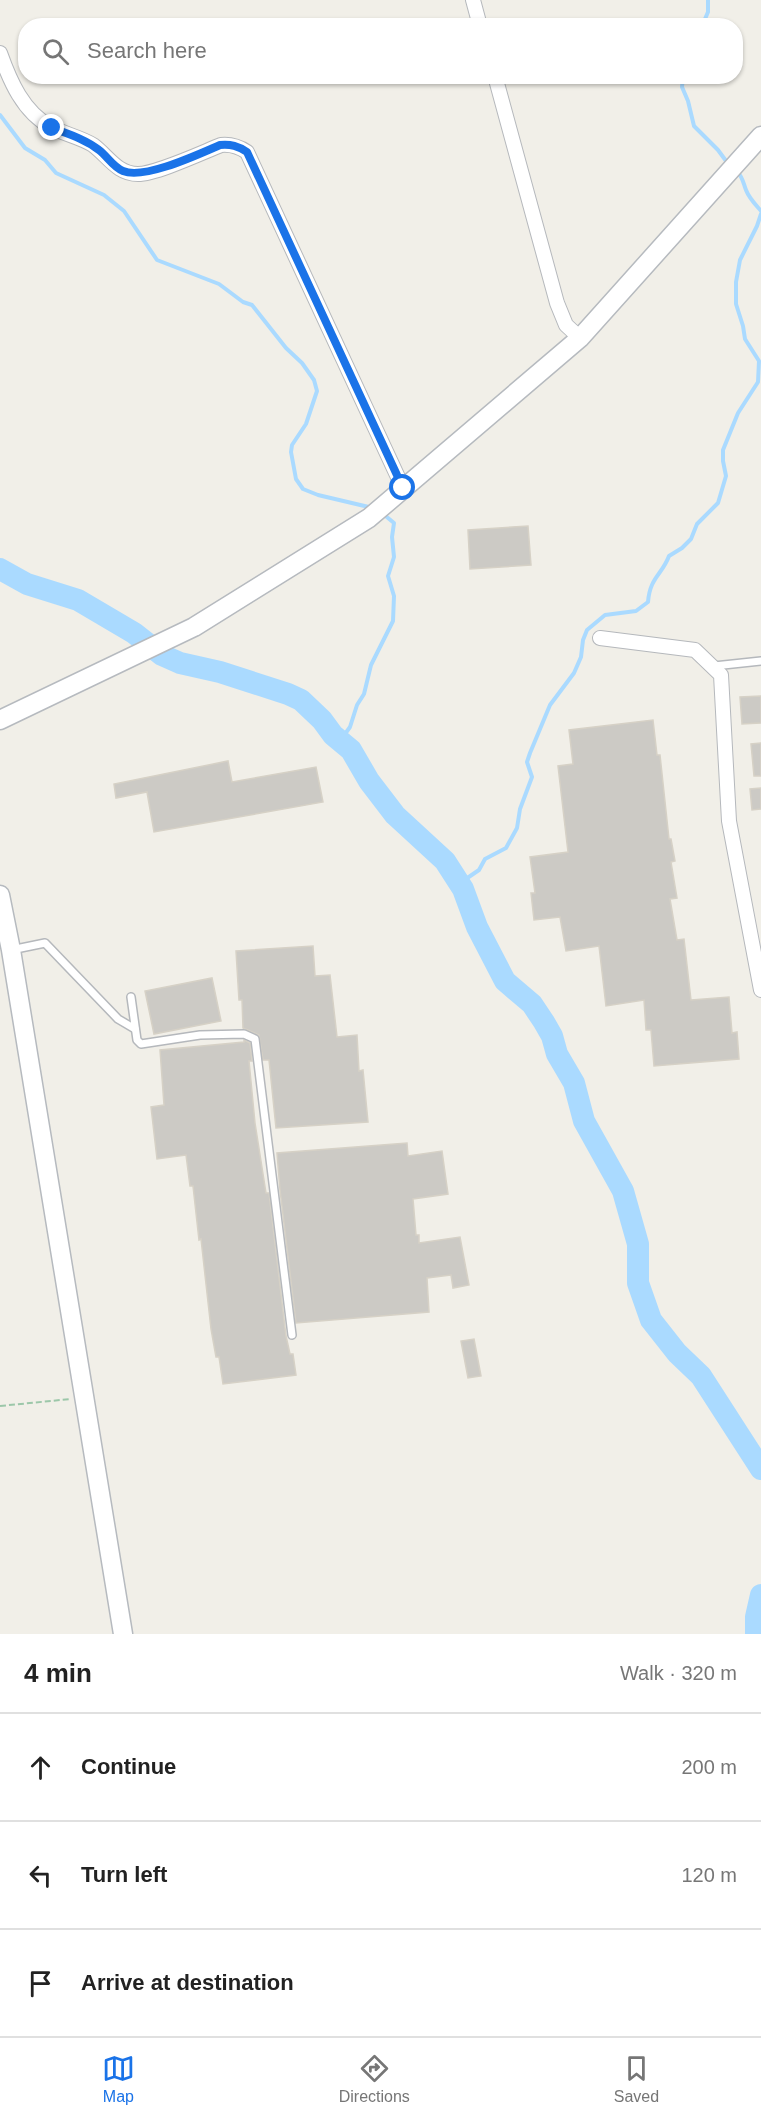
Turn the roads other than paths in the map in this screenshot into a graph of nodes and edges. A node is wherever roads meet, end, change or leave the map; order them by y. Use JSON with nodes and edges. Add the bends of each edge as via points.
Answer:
{"nodes":[{"id":1,"x":473,"y":0,"type":"edge"},
{"id":2,"x":478,"y":18,"type":"edge"},
{"id":3,"x":0,"y":53,"type":"edge"},
{"id":4,"x":497,"y":84,"type":"edge"},
{"id":5,"x":761,"y":136,"type":"edge"},
{"id":6,"x":580,"y":338,"type":"junction"},
{"id":7,"x":403,"y":488,"type":"junction"},
{"id":8,"x":600,"y":638,"type":"dead end"},
{"id":9,"x":761,"y":661,"type":"edge"},
{"id":10,"x":712,"y":666,"type":"junction"},
{"id":11,"x":0,"y":720,"type":"edge"},
{"id":12,"x":0,"y":895,"type":"edge"},
{"id":13,"x":11,"y":950,"type":"junction"},
{"id":14,"x":761,"y":990,"type":"edge"},
{"id":15,"x":131,"y":997,"type":"dead end"},
{"id":16,"x":135,"y":1029,"type":"junction"},
{"id":17,"x":292,"y":1335,"type":"dead end"},
{"id":18,"x":123,"y":1634,"type":"edge"}],
"edges":[{"from":1,"to":2,"type":"street"},
{"from":3,"to":7,"type":"street","via":[[26,107],[52,128],[88,142],[123,171],[147,173],[220,145],[229,144],[247,152]]},
{"from":4,"to":6,"type":"street","via":[[557,303],[566,325]]},
{"from":5,"to":6,"type":"street"},
{"from":6,"to":7,"type":"street"},
{"from":7,"to":11,"type":"street","via":[[369,518],[208,619]]},
{"from":8,"to":10,"type":"street","via":[[695,650]]},
{"from":9,"to":10,"type":"lane"},
{"from":10,"to":14,"type":"street","via":[[721,675],[729,821]]},
{"from":12,"to":13,"type":"street"},
{"from":13,"to":16,"type":"lane","via":[[45,944],[118,1019]]},
{"from":13,"to":18,"type":"street"},
{"from":15,"to":16,"type":"lane"},
{"from":16,"to":17,"type":"lane","via":[[137,1040],[146,1045],[200,1035],[244,1034],[255,1039]]}]}
